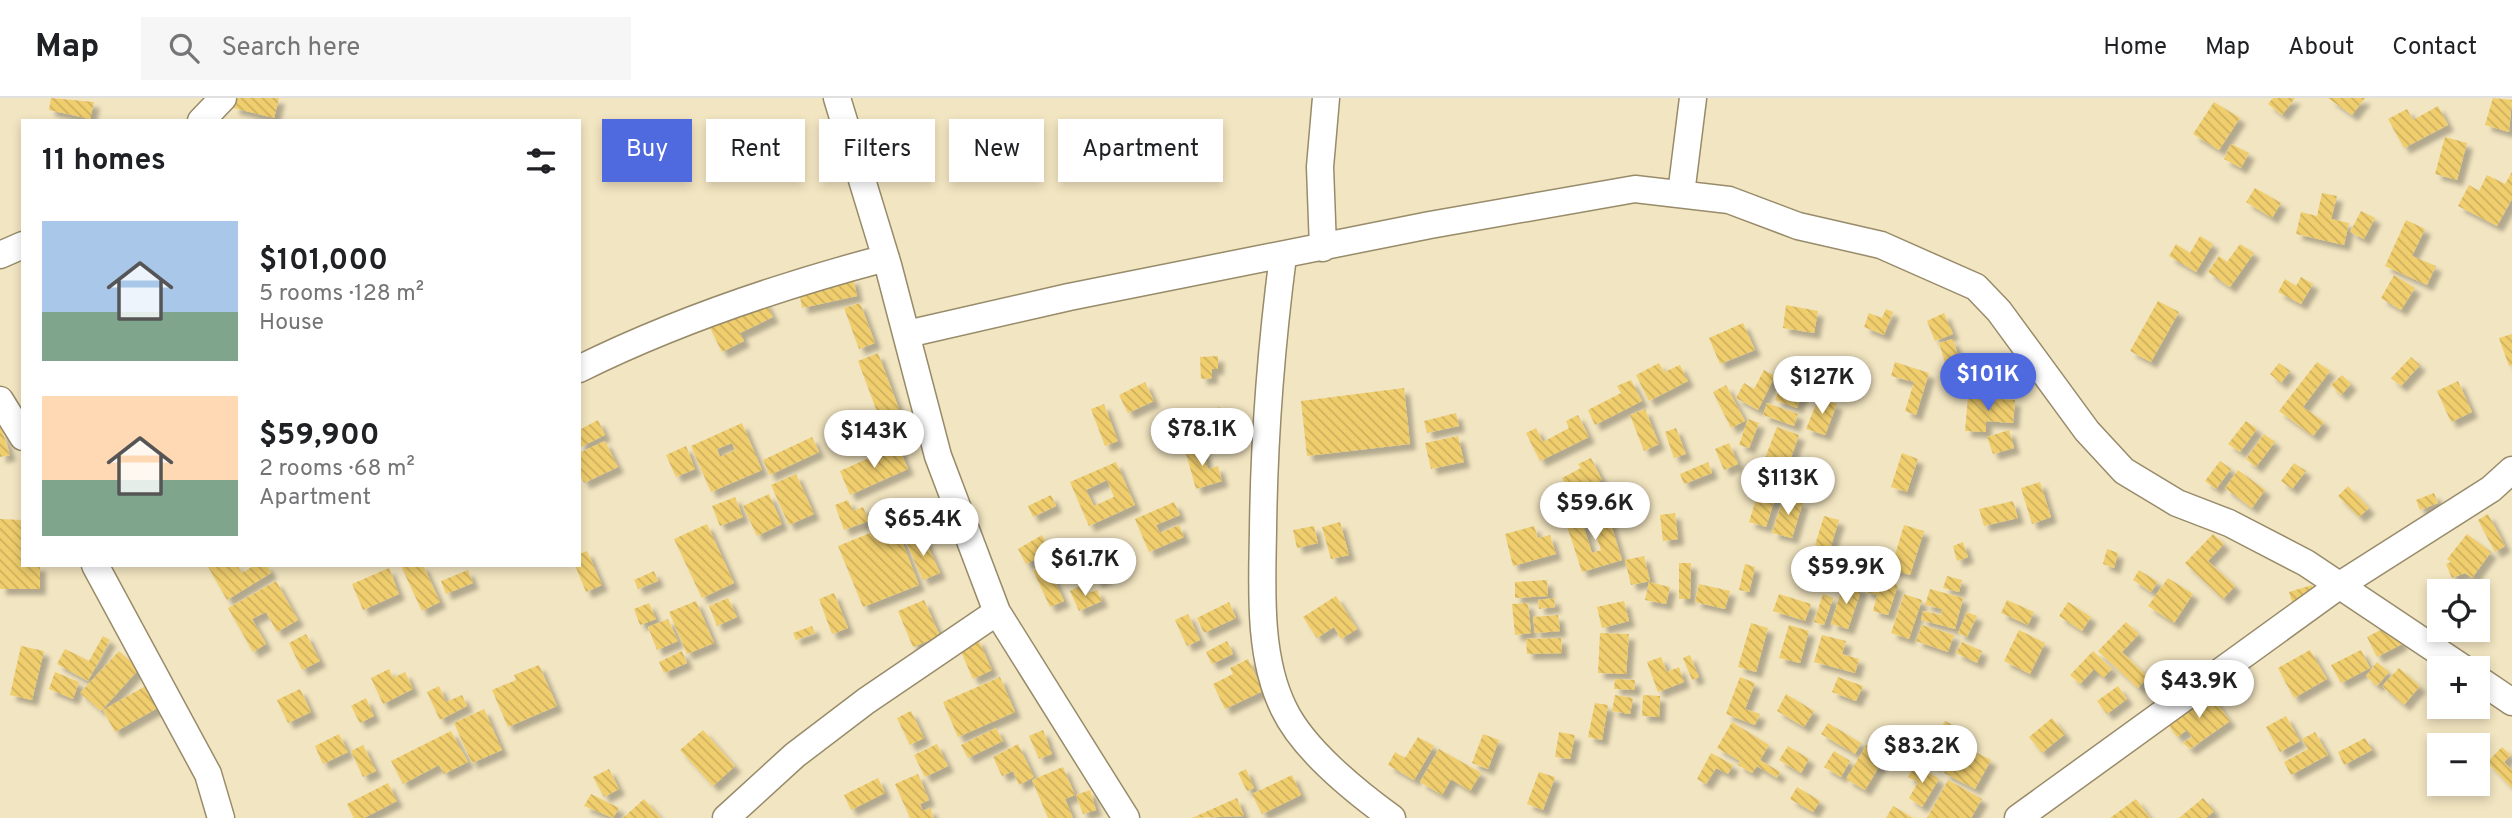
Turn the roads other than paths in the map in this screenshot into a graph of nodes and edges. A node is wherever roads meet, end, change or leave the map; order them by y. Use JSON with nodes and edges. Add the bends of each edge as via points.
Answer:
{"nodes":[{"id":1,"x":223,"y":98,"type":"edge"},
{"id":2,"x":837,"y":98,"type":"edge"},
{"id":3,"x":1326,"y":98,"type":"edge"},
{"id":4,"x":1693,"y":98,"type":"edge"},
{"id":5,"x":203,"y":119,"type":"edge"},
{"id":6,"x":1681,"y":194,"type":"junction"},
{"id":7,"x":21,"y":246,"type":"edge"},
{"id":8,"x":1323,"y":248,"type":"junction"},
{"id":9,"x":0,"y":255,"type":"edge"},
{"id":10,"x":1283,"y":256,"type":"junction"},
{"id":11,"x":886,"y":258,"type":"junction"},
{"id":12,"x":907,"y":334,"type":"junction"},
{"id":13,"x":581,"y":368,"type":"edge"},
{"id":14,"x":0,"y":400,"type":"edge"},
{"id":15,"x":21,"y":433,"type":"edge"},
{"id":16,"x":2512,"y":470,"type":"edge"},
{"id":17,"x":96,"y":567,"type":"edge"},
{"id":18,"x":2340,"y":585,"type":"junction"},
{"id":19,"x":996,"y":612,"type":"junction"},
{"id":20,"x":2445,"y":656,"type":"edge"},
{"id":21,"x":2490,"y":687,"type":"edge"},
{"id":22,"x":2512,"y":702,"type":"edge"},
{"id":23,"x":221,"y":818,"type":"edge"},
{"id":24,"x":726,"y":818,"type":"edge"},
{"id":25,"x":1126,"y":818,"type":"edge"},
{"id":26,"x":1392,"y":818,"type":"edge"},
{"id":27,"x":2018,"y":818,"type":"edge"}],
"edges":[{"from":1,"to":5,"type":"street"},
{"from":2,"to":11,"type":"street"},
{"from":3,"to":8,"type":"street","via":[[1320,167]]},
{"from":4,"to":6,"type":"street"},
{"from":6,"to":8,"type":"street","via":[[1635,189]]},
{"from":6,"to":18,"type":"street","via":[[1729,200],[1798,226],[1881,244],[1976,287],[1999,311],[2087,431],[2124,471],[2177,503],[2229,523]]},
{"from":7,"to":9,"type":"street"},
{"from":8,"to":10,"type":"street"},
{"from":10,"to":12,"type":"street"},
{"from":10,"to":26,"type":"street","via":[[1273,329],[1263,505],[1262,583],[1275,689],[1306,743]]},
{"from":11,"to":12,"type":"street"},
{"from":11,"to":13,"type":"street","via":[[716,309]]},
{"from":12,"to":19,"type":"street","via":[[938,456]]},
{"from":14,"to":15,"type":"street"},
{"from":16,"to":18,"type":"street","via":[[2491,489]]},
{"from":17,"to":23,"type":"street","via":[[208,774]]},
{"from":18,"to":20,"type":"street"},
{"from":18,"to":27,"type":"street"},
{"from":19,"to":24,"type":"street","via":[[846,716]]},
{"from":19,"to":25,"type":"street"},
{"from":21,"to":22,"type":"street"}]}
